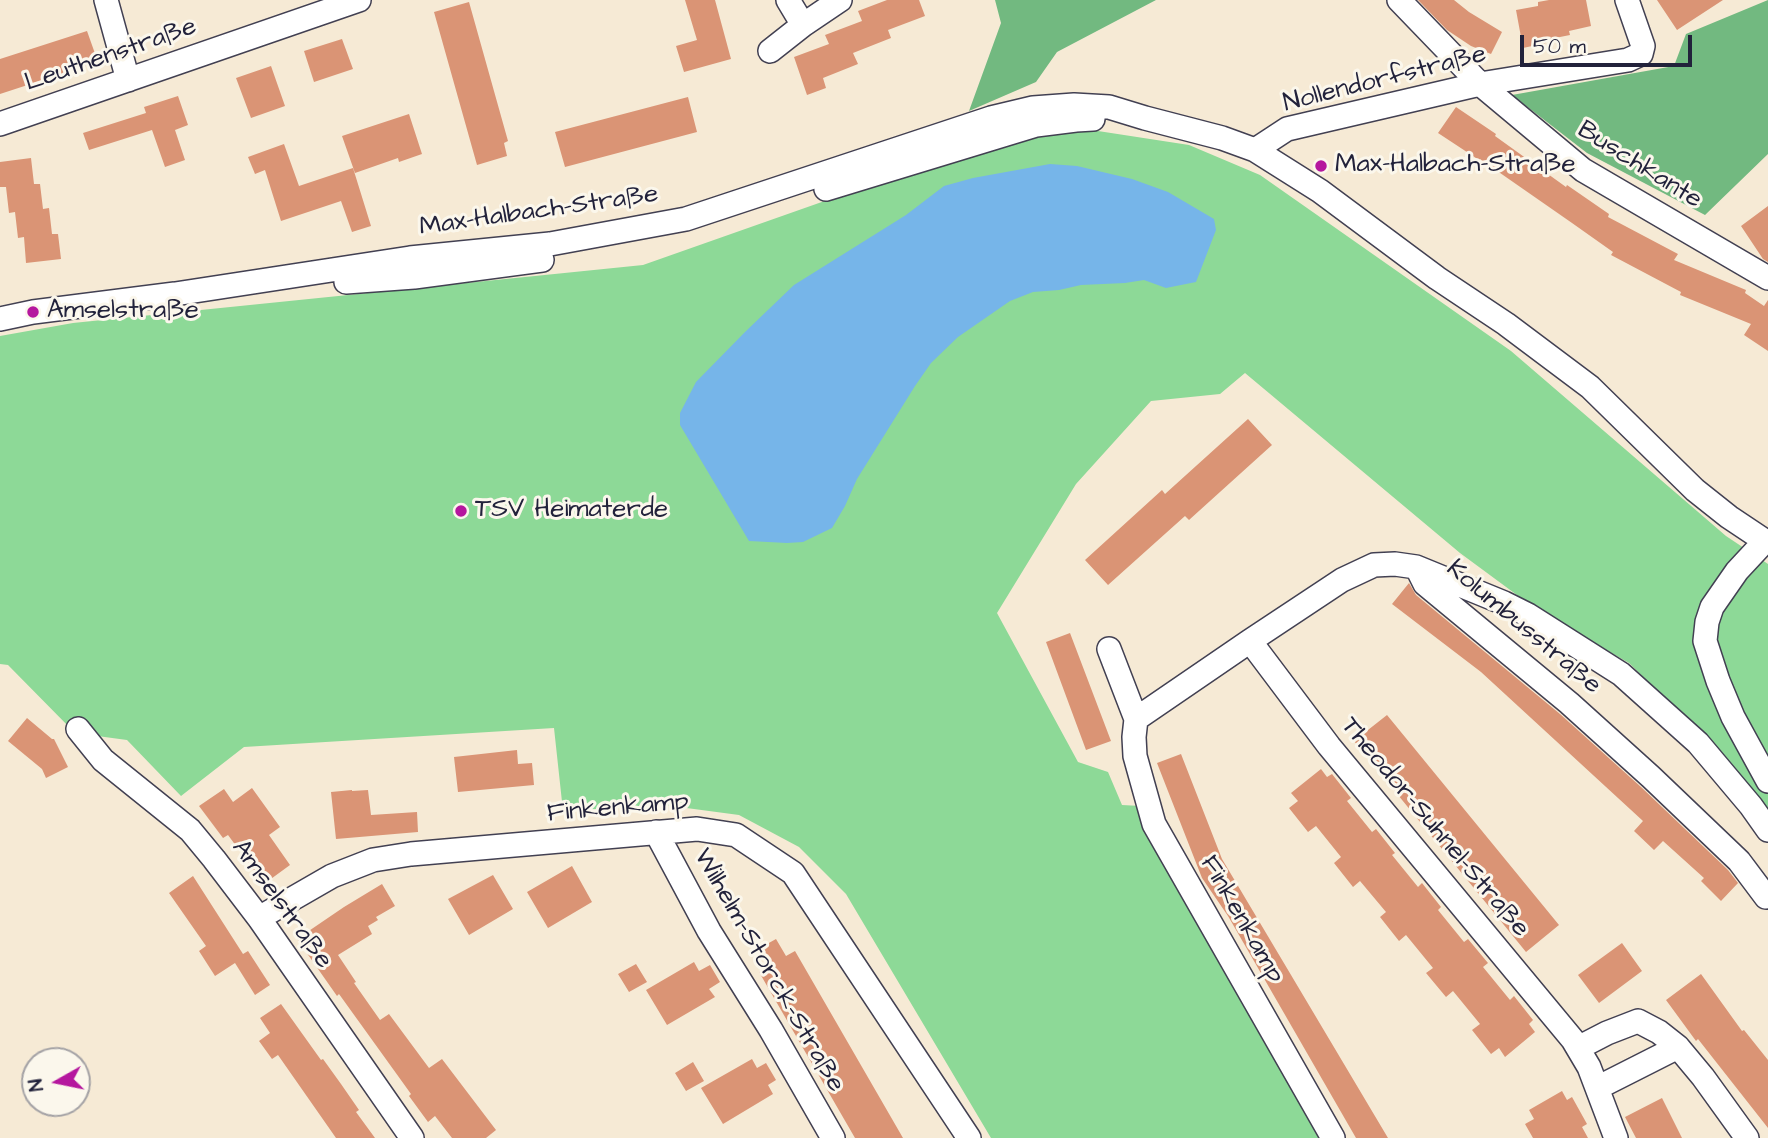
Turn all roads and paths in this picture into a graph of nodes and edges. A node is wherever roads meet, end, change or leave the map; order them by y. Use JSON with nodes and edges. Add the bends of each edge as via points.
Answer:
{"nodes":[{"id":1,"x":106,"y":0,"type":"edge"},
{"id":2,"x":359,"y":0,"type":"edge"},
{"id":3,"x":788,"y":0,"type":"edge"},
{"id":4,"x":840,"y":0,"type":"edge"},
{"id":5,"x":1399,"y":0,"type":"edge"},
{"id":6,"x":1627,"y":0,"type":"edge"},
{"id":7,"x":803,"y":25,"type":"junction"},
{"id":8,"x":770,"y":51,"type":"dead end"},
{"id":9,"x":128,"y":80,"type":"junction"},
{"id":10,"x":1480,"y":84,"type":"junction"},
{"id":11,"x":0,"y":124,"type":"edge"},
{"id":12,"x":1255,"y":150,"type":"junction"},
{"id":13,"x":1768,"y":278,"type":"edge"},
{"id":14,"x":1,"y":317,"type":"edge"},
{"id":15,"x":1766,"y":543,"type":"edge"},
{"id":16,"x":1416,"y":567,"type":"junction"},
{"id":17,"x":1250,"y":641,"type":"junction"},
{"id":18,"x":1109,"y":649,"type":"dead end"},
{"id":19,"x":1136,"y":719,"type":"junction"},
{"id":20,"x":78,"y":729,"type":"dead end"},
{"id":21,"x":1768,"y":781,"type":"edge"},
{"id":22,"x":1768,"y":830,"type":"edge"},
{"id":23,"x":656,"y":832,"type":"junction"},
{"id":24,"x":1766,"y":897,"type":"dead end"},
{"id":25,"x":259,"y":918,"type":"junction"},
{"id":26,"x":1678,"y":1046,"type":"junction"},
{"id":27,"x":1578,"y":1048,"type":"junction"},
{"id":28,"x":1597,"y":1088,"type":"junction"},
{"id":29,"x":412,"y":1138,"type":"edge"},
{"id":30,"x":833,"y":1138,"type":"edge"},
{"id":31,"x":969,"y":1138,"type":"edge"},
{"id":32,"x":1333,"y":1138,"type":"edge"},
{"id":33,"x":1616,"y":1138,"type":"edge"},
{"id":34,"x":1747,"y":1138,"type":"edge"}],
"edges":[{"from":1,"to":9,"type":"street"},
{"from":2,"to":9,"type":"street","name":"Leuthenstraße"},
{"from":3,"to":7,"type":"street"},
{"from":4,"to":7,"type":"street"},
{"from":5,"to":10,"type":"street","name":"Buschkante"},
{"from":6,"to":10,"type":"street","name":"Nollendorfstraße","via":[[1643,46],[1641,54],[1628,60]]},
{"from":7,"to":8,"type":"street"},
{"from":9,"to":11,"type":"street","name":"Leuthenstraße"},
{"from":10,"to":12,"type":"street","name":"Nollendorfstraße","via":[[1287,129]]},
{"from":10,"to":13,"type":"street","name":"Buschkante","via":[[1583,170]]},
{"from":12,"to":14,"type":"street","name":"Max-Halbach-Straße","via":[[1109,107],[1033,108],[686,219],[550,244],[410,258]]},
{"from":12,"to":15,"type":"street","name":"Max-Halbach-Straße","via":[[1320,191],[1590,387],[1695,490]]},
{"from":15,"to":21,"type":"street","via":[[1737,570],[1712,607],[1705,641],[1733,717]]},
{"from":16,"to":17,"type":"street","via":[[1374,565],[1342,580]]},
{"from":16,"to":22,"type":"street","name":"Kolumbusstraße","via":[[1528,615],[1621,674],[1698,743]]},
{"from":16,"to":24,"type":"street","name":"Kolumbusstraße","via":[[1424,584],[1651,777],[1739,862]]},
{"from":17,"to":19,"type":"street"},
{"from":17,"to":27,"type":"street","name":"Theodor-Suhnel-Straße","via":[[1329,746]]},
{"from":18,"to":19,"type":"street","name":"Finkenkamp"},
{"from":19,"to":32,"type":"street","name":"Finkenkamp","via":[[1135,756],[1154,824]]},
{"from":20,"to":25,"type":"street","name":"Amselstraße","via":[[103,760],[190,830]]},
{"from":23,"to":25,"type":"street","name":"Finkenkamp","via":[[373,860],[332,876]]},
{"from":23,"to":30,"type":"street","name":"Wilhelm-Storck-Straße","via":[[709,931]]},
{"from":23,"to":31,"type":"street","name":"Finkenkamp","via":[[697,829],[736,835],[793,873]]},
{"from":25,"to":29,"type":"street","name":"Amselstraße"},
{"from":26,"to":27,"type":"street","via":[[1638,1021]]},
{"from":26,"to":28,"type":"street"},
{"from":26,"to":34,"type":"street"},
{"from":27,"to":28,"type":"street","name":"Theodor-Suhnel-Straße"},
{"from":28,"to":33,"type":"street","name":"Theodor-Suhnel-Straße"}]}
